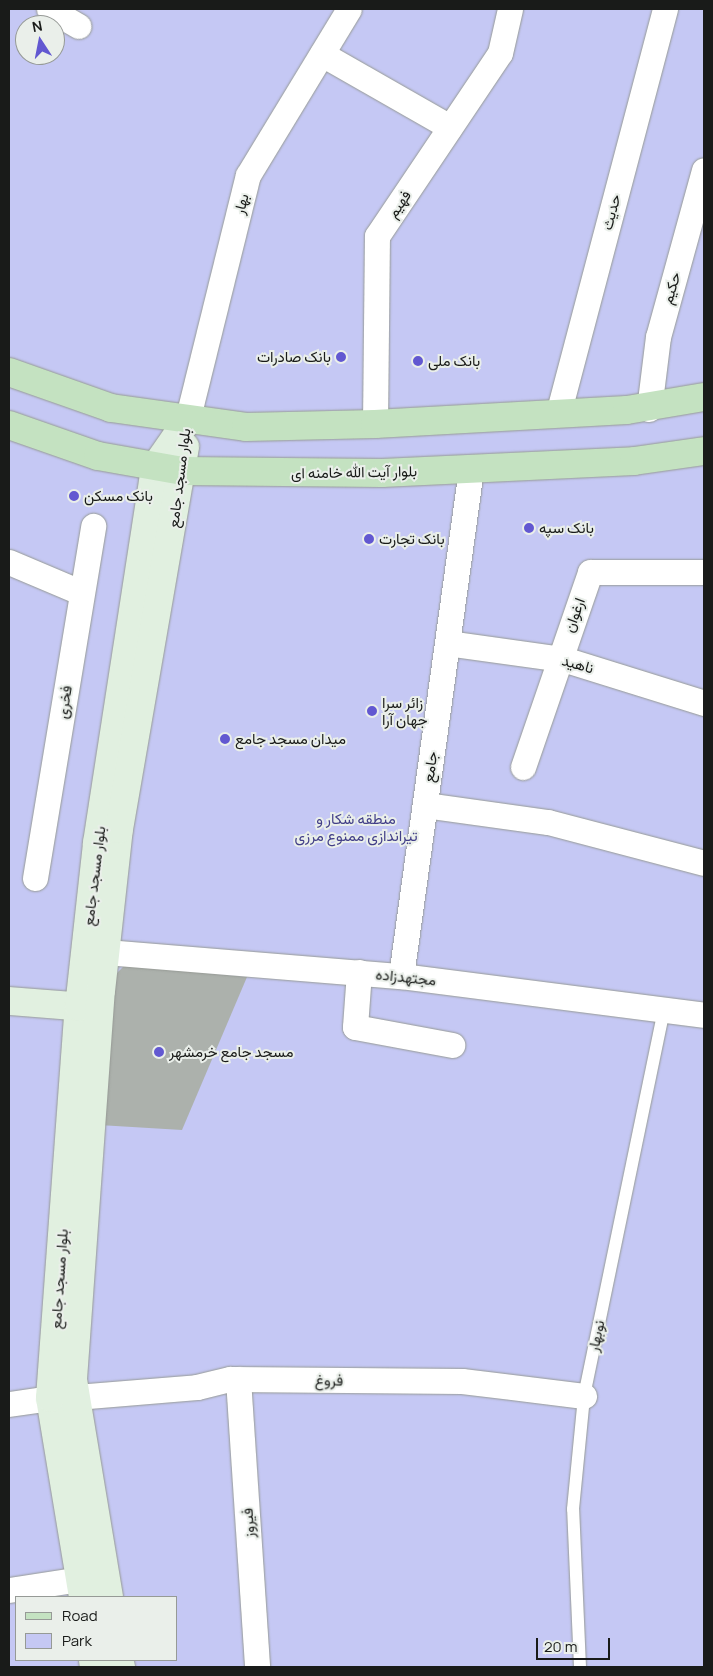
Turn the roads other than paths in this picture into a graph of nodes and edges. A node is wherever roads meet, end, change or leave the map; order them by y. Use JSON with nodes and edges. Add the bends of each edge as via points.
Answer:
{"nodes":[{"id":1,"x":49,"y":9,"type":"edge"},
{"id":2,"x":349,"y":9,"type":"edge"},
{"id":3,"x":510,"y":9,"type":"edge"},
{"id":4,"x":665,"y":9,"type":"edge"},
{"id":5,"x":80,"y":26,"type":"dead end"},
{"id":6,"x":322,"y":54,"type":"junction"},
{"id":7,"x":450,"y":127,"type":"junction"},
{"id":8,"x":704,"y":170,"type":"edge"},
{"id":9,"x":9,"y":372,"type":"edge"},
{"id":10,"x":704,"y":397,"type":"edge"},
{"id":11,"x":648,"y":409,"type":"junction"},
{"id":12,"x":558,"y":414,"type":"junction"},
{"id":13,"x":187,"y":421,"type":"junction"},
{"id":14,"x":375,"y":424,"type":"junction"},
{"id":15,"x":9,"y":425,"type":"edge"},
{"id":16,"x":704,"y":451,"type":"edge"},
{"id":17,"x":634,"y":461,"type":"junction"},
{"id":18,"x":704,"y":465,"type":"edge"},
{"id":19,"x":155,"y":467,"type":"junction"},
{"id":20,"x":471,"y":469,"type":"junction"},
{"id":21,"x":183,"y":471,"type":"junction"},
{"id":22,"x":93,"y":526,"type":"dead end"},
{"id":23,"x":9,"y":562,"type":"edge"},
{"id":24,"x":704,"y":572,"type":"edge"},
{"id":25,"x":80,"y":592,"type":"junction"},
{"id":26,"x":447,"y":643,"type":"junction"},
{"id":27,"x":558,"y":658,"type":"junction"},
{"id":28,"x":704,"y":702,"type":"edge"},
{"id":29,"x":523,"y":767,"type":"dead end"},
{"id":30,"x":425,"y":805,"type":"junction"},
{"id":31,"x":704,"y":863,"type":"edge"},
{"id":32,"x":35,"y":878,"type":"dead end"},
{"id":33,"x":106,"y":952,"type":"junction"},
{"id":34,"x":359,"y":972,"type":"junction"},
{"id":35,"x":401,"y":976,"type":"junction"},
{"id":36,"x":9,"y":1001,"type":"edge"},
{"id":37,"x":90,"y":1008,"type":"junction"},
{"id":38,"x":664,"y":1010,"type":"junction"},
{"id":39,"x":704,"y":1015,"type":"edge"},
{"id":40,"x":452,"y":1045,"type":"dead end"},
{"id":41,"x":238,"y":1379,"type":"junction"},
{"id":42,"x":584,"y":1396,"type":"junction"},
{"id":43,"x":63,"y":1398,"type":"junction"},
{"id":44,"x":9,"y":1404,"type":"edge"},
{"id":45,"x":82,"y":1588,"type":"edge"},
{"id":46,"x":9,"y":1590,"type":"edge"},
{"id":47,"x":109,"y":1596,"type":"edge"},
{"id":48,"x":257,"y":1667,"type":"edge"},
{"id":49,"x":580,"y":1667,"type":"edge"}],
"edges":[{"from":1,"to":5,"type":"street"},
{"from":2,"to":6,"type":"street","name":"بهار"},
{"from":3,"to":7,"type":"street","name":"فهیم","via":[[500,53]]},
{"from":4,"to":12,"type":"street","name":"حدیث"},
{"from":6,"to":7,"type":"street"},
{"from":6,"to":13,"type":"street","name":"بهار","via":[[248,174]]},
{"from":7,"to":14,"type":"street","name":"فهیم","via":[[377,236]]},
{"from":8,"to":11,"type":"street","name":"حکیم","via":[[658,337]]},
{"from":9,"to":13,"type":"main road","via":[[111,408]]},
{"from":10,"to":11,"type":"main road"},
{"from":11,"to":12,"type":"main road"},
{"from":12,"to":14,"type":"main road"},
{"from":13,"to":14,"type":"main road","via":[[246,427]]},
{"from":13,"to":19,"type":"main road","name":"بلوار مسجد جامع"},
{"from":13,"to":21,"type":"main road","name":"بلوار مسجد جامع"},
{"from":15,"to":19,"type":"main road","name":"بلوار آیت الله خامنه ای","via":[[75,450]]},
{"from":16,"to":17,"type":"main road","name":"بلوار آیت الله خامنه ای"},
{"from":17,"to":18,"type":"street"},
{"from":17,"to":20,"type":"main road","name":"بلوار آیت الله خامنه ای"},
{"from":19,"to":21,"type":"main road","name":"بلوار آیت الله خامنه ای"},
{"from":19,"to":37,"type":"main road","name":"بلوار مسجد جامع","via":[[98,843]]},
{"from":20,"to":21,"type":"main road","name":"بلوار آیت الله خامنه ای","via":[[382,473]]},
{"from":20,"to":26,"type":"street","name":"جامع"},
{"from":21,"to":33,"type":"main road","name":"بلوار مسجد جامع","via":[[120,829]]},
{"from":22,"to":25,"type":"street","name":"فخری"},
{"from":23,"to":25,"type":"street"},
{"from":24,"to":27,"type":"street","name":"ارغوان","via":[[590,572]]},
{"from":25,"to":32,"type":"street","name":"فخری"},
{"from":26,"to":27,"type":"street","name":"ناهید"},
{"from":26,"to":30,"type":"street","name":"جامع"},
{"from":27,"to":28,"type":"street","name":"ناهید"},
{"from":27,"to":29,"type":"street","name":"ارغوان"},
{"from":30,"to":31,"type":"street","via":[[548,822]]},
{"from":30,"to":35,"type":"street","name":"جامع"},
{"from":33,"to":34,"type":"street","name":"مجتهدزاده"},
{"from":33,"to":37,"type":"main road","name":"بلوار مسجد جامع"},
{"from":34,"to":35,"type":"street","name":"مجتهدزاده"},
{"from":34,"to":40,"type":"street","via":[[355,1027]]},
{"from":35,"to":38,"type":"street","name":"مجتهدزاده"},
{"from":36,"to":37,"type":"main road"},
{"from":37,"to":43,"type":"main road","name":"بلوار مسجد جامع"},
{"from":38,"to":39,"type":"street","name":"مجتهدزاده"},
{"from":38,"to":42,"type":"lane","name":"نوبهار"},
{"from":41,"to":42,"type":"street","name":"فروغ","via":[[462,1381]]},
{"from":41,"to":43,"type":"street","name":"فروغ","via":[[197,1387]]},
{"from":41,"to":48,"type":"street","name":"فیروز"},
{"from":42,"to":49,"type":"lane","name":"نوبهار","via":[[572,1509]]},
{"from":43,"to":44,"type":"street","name":"فروغ"},
{"from":43,"to":45,"type":"main road","name":"بلوار مسجد جامع"},
{"from":43,"to":47,"type":"main road","name":"بلوار مسجد جامع"},
{"from":45,"to":46,"type":"street"}]}
